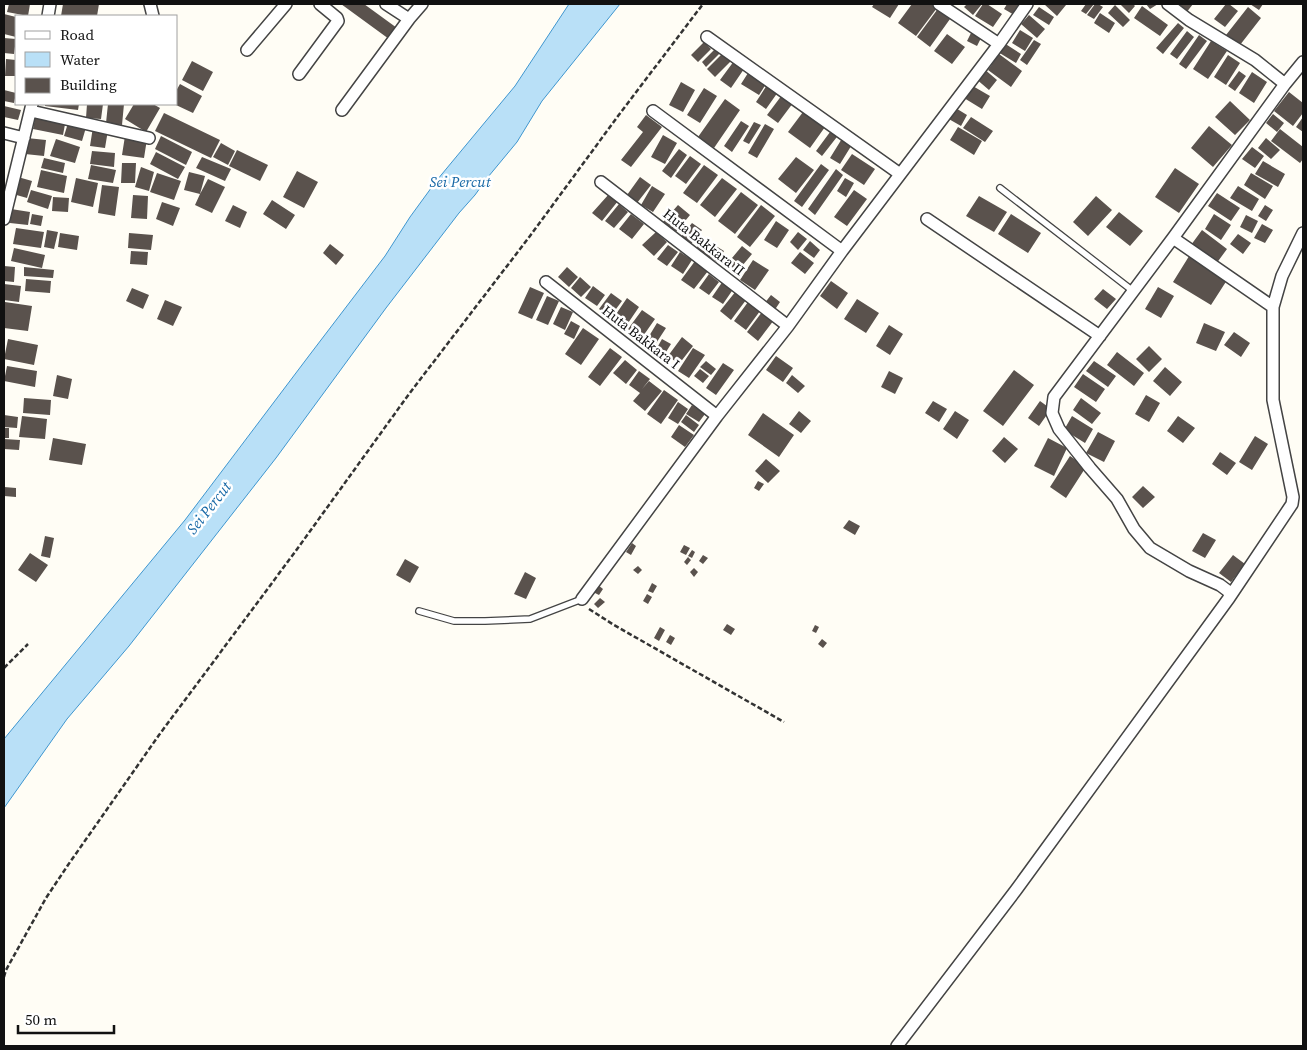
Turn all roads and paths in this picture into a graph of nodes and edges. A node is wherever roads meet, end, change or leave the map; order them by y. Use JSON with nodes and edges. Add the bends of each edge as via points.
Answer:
{"nodes":[{"id":1,"x":286,"y":4,"type":"edge"},
{"id":2,"x":320,"y":4,"type":"edge"},
{"id":3,"x":386,"y":4,"type":"edge"},
{"id":4,"x":422,"y":4,"type":"edge"},
{"id":5,"x":703,"y":4,"type":"edge"},
{"id":6,"x":939,"y":4,"type":"edge"},
{"id":7,"x":1027,"y":4,"type":"edge"},
{"id":8,"x":1168,"y":4,"type":"edge"},
{"id":9,"x":409,"y":19,"type":"junction"},
{"id":10,"x":706,"y":37,"type":"dead end"},
{"id":11,"x":999,"y":44,"type":"junction"},
{"id":12,"x":247,"y":50,"type":"dead end"},
{"id":13,"x":1303,"y":62,"type":"edge"},
{"id":14,"x":299,"y":74,"type":"dead end"},
{"id":15,"x":1285,"y":84,"type":"junction"},
{"id":16,"x":31,"y":107,"type":"edge"},
{"id":17,"x":342,"y":110,"type":"dead end"},
{"id":18,"x":652,"y":111,"type":"dead end"},
{"id":19,"x":4,"y":133,"type":"edge"},
{"id":20,"x":24,"y":138,"type":"junction"},
{"id":21,"x":149,"y":138,"type":"dead end"},
{"id":22,"x":900,"y":174,"type":"junction"},
{"id":23,"x":601,"y":182,"type":"dead end"},
{"id":24,"x":1000,"y":188,"type":"dead end"},
{"id":25,"x":5,"y":206,"type":"edge"},
{"id":26,"x":4,"y":219,"type":"edge"},
{"id":27,"x":927,"y":219,"type":"dead end"},
{"id":28,"x":1303,"y":233,"type":"edge"},
{"id":29,"x":1173,"y":238,"type":"junction"},
{"id":30,"x":842,"y":251,"type":"junction"},
{"id":31,"x":546,"y":282,"type":"dead end"},
{"id":32,"x":1133,"y":292,"type":"junction"},
{"id":33,"x":1272,"y":307,"type":"junction"},
{"id":34,"x":788,"y":326,"type":"junction"},
{"id":35,"x":1100,"y":336,"type":"junction"},
{"id":36,"x":717,"y":416,"type":"junction"},
{"id":37,"x":1230,"y":596,"type":"junction"},
{"id":38,"x":582,"y":599,"type":"junction"},
{"id":39,"x":419,"y":611,"type":"dead end"},
{"id":40,"x":28,"y":644,"type":"dead end"},
{"id":41,"x":4,"y":668,"type":"edge"},
{"id":42,"x":784,"y":722,"type":"dead end"},
{"id":43,"x":4,"y":977,"type":"edge"},
{"id":44,"x":897,"y":1046,"type":"edge"}],
"edges":[{"from":1,"to":12,"type":"street"},
{"from":2,"to":14,"type":"street","via":[[338,22]]},
{"from":3,"to":9,"type":"street"},
{"from":4,"to":9,"type":"street"},
{"from":5,"to":43,"type":"path","via":[[409,394],[159,735],[46,898]]},
{"from":6,"to":11,"type":"street"},
{"from":7,"to":11,"type":"street"},
{"from":8,"to":15,"type":"street","via":[[1255,60]]},
{"from":9,"to":17,"type":"street"},
{"from":10,"to":22,"type":"street"},
{"from":11,"to":22,"type":"street"},
{"from":13,"to":15,"type":"street"},
{"from":15,"to":29,"type":"street"},
{"from":16,"to":20,"type":"street"},
{"from":16,"to":21,"type":"street"},
{"from":18,"to":30,"type":"street"},
{"from":19,"to":20,"type":"street"},
{"from":20,"to":25,"type":"street"},
{"from":22,"to":30,"type":"street"},
{"from":23,"to":34,"type":"street","name":"Huta Bakkara II"},
{"from":24,"to":32,"type":"lane"},
{"from":25,"to":26,"type":"street"},
{"from":27,"to":35,"type":"street"},
{"from":28,"to":33,"type":"street","via":[[1282,276]]},
{"from":29,"to":32,"type":"street"},
{"from":29,"to":33,"type":"street"},
{"from":30,"to":34,"type":"street"},
{"from":31,"to":36,"type":"street","name":"Huta Bakkara I"},
{"from":32,"to":35,"type":"street"},
{"from":33,"to":37,"type":"street","via":[[1273,400],[1292,504]]},
{"from":34,"to":36,"type":"street"},
{"from":35,"to":37,"type":"street","via":[[1054,397],[1052,412],[1058,428],[1117,499],[1134,529],[1150,548],[1220,585]]},
{"from":36,"to":38,"type":"street"},
{"from":37,"to":44,"type":"street","via":[[1016,890]]},
{"from":38,"to":39,"type":"lane","via":[[530,619],[454,620]]},
{"from":38,"to":42,"type":"path","via":[[587,608],[614,625]]},
{"from":40,"to":41,"type":"path"}]}
